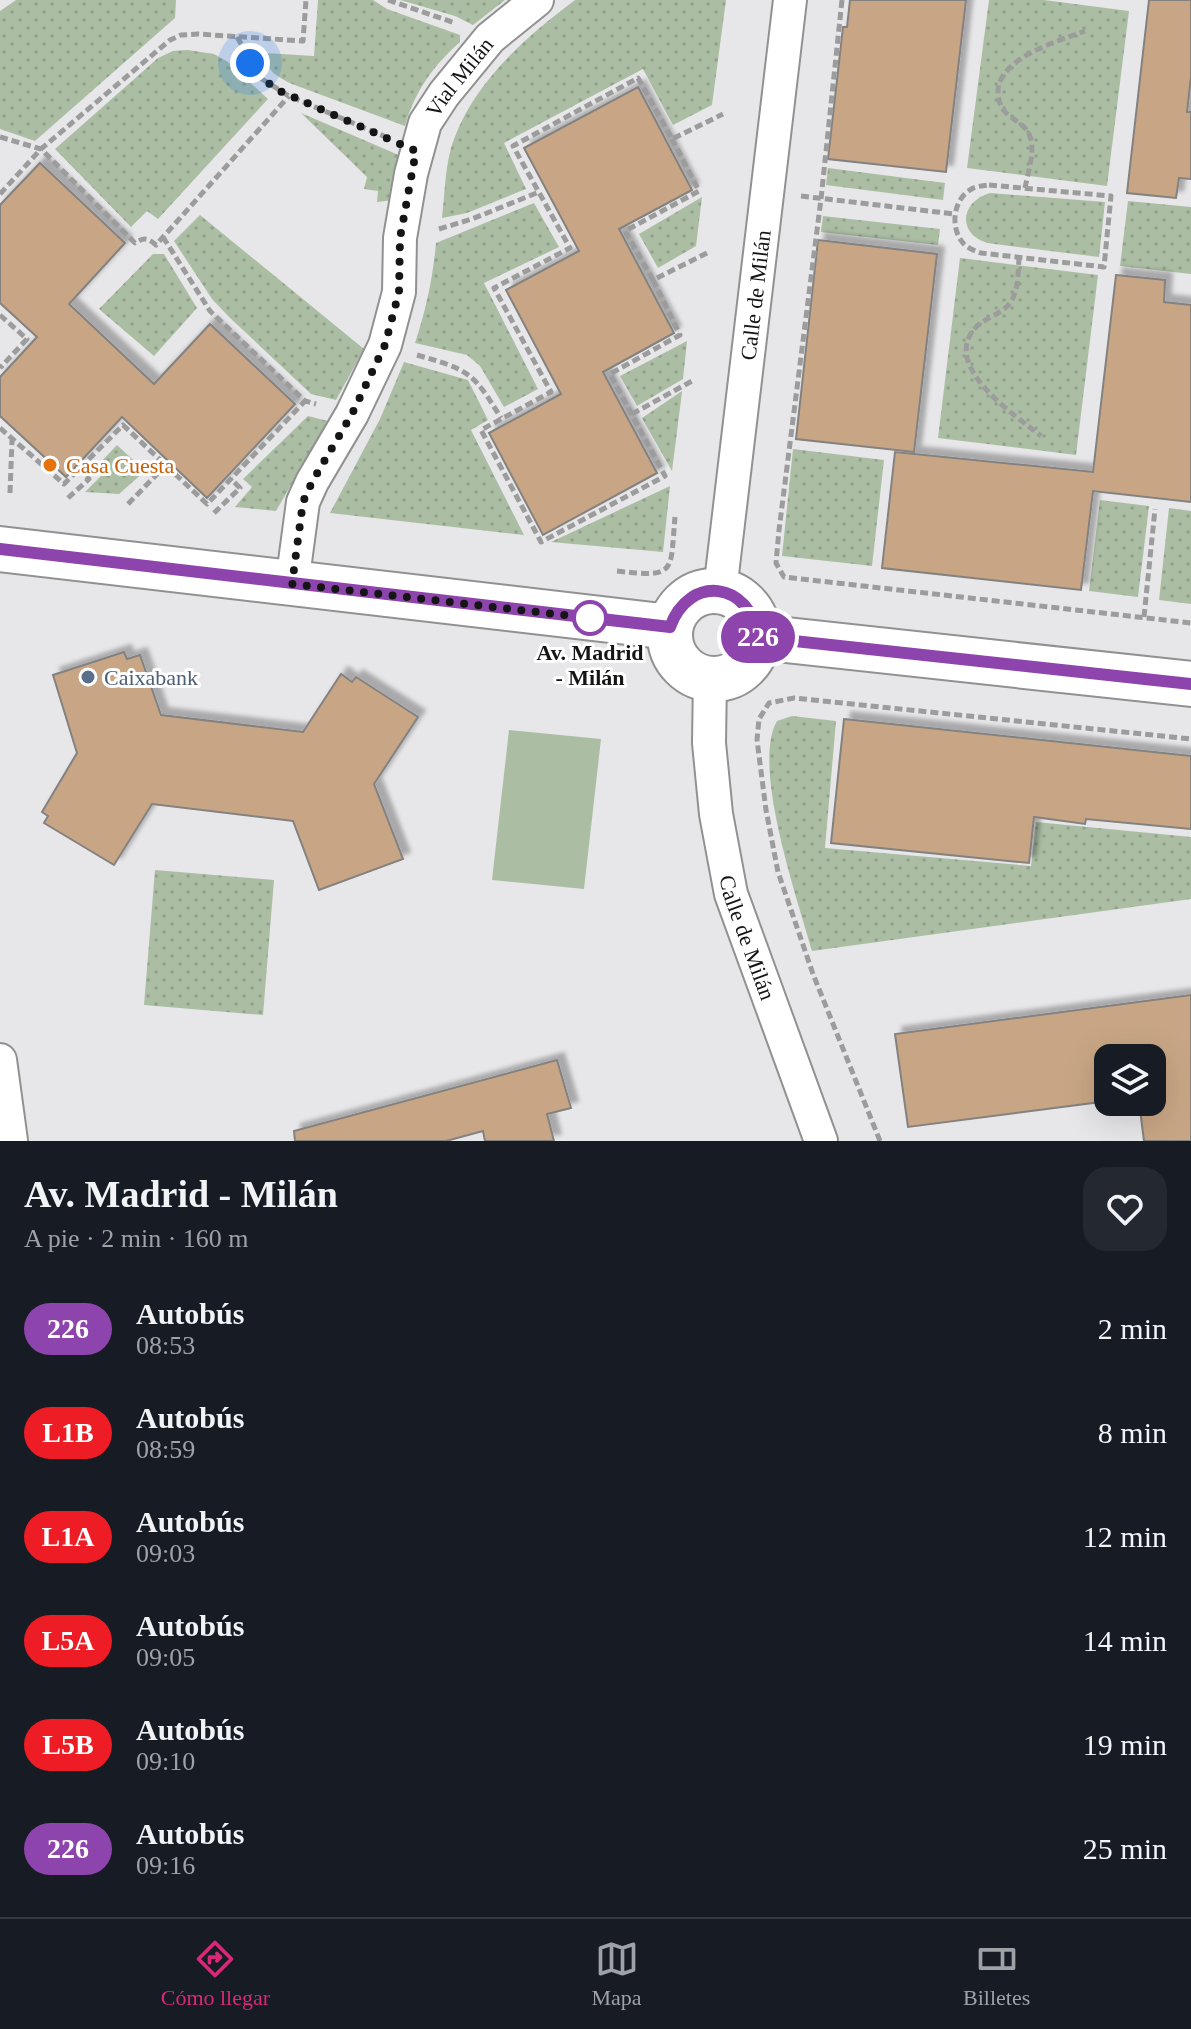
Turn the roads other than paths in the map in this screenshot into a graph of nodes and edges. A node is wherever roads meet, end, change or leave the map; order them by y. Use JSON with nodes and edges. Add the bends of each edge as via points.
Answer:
{"nodes":[{"id":1,"x":537,"y":0,"type":"edge"},
{"id":2,"x":790,"y":0,"type":"edge"},
{"id":3,"x":0,"y":549,"type":"edge"},
{"id":4,"x":292,"y":584,"type":"junction"},
{"id":5,"x":720,"y":591,"type":"junction"},
{"id":6,"x":670,"y":627,"type":"junction"},
{"id":7,"x":758,"y":637,"type":"junction"},
{"id":8,"x":710,"y":678,"type":"junction"},
{"id":9,"x":1191,"y":684,"type":"edge"},
{"id":10,"x":0,"y":1060,"type":"edge"},
{"id":11,"x":11,"y":1141,"type":"edge"},
{"id":12,"x":821,"y":1141,"type":"edge"}],
"edges":[{"from":1,"to":4,"type":"street","name":"Vial Milán","via":[[482,48],[431,113],[416,151],[400,238],[399,292],[385,345],[303,502]]},
{"from":2,"to":5,"type":"street","name":"Calle de Milán"},
{"from":3,"to":4,"type":"street"},
{"from":4,"to":6,"type":"street"},
{"from":5,"to":6,"type":"street","via":[[703,591],[688,599]]},
{"from":5,"to":7,"type":"street","via":[[748,606]]},
{"from":6,"to":8,"type":"street","via":[[670,645],[679,662]]},
{"from":7,"to":8,"type":"street","via":[[743,668],[728,677]]},
{"from":7,"to":9,"type":"street"},
{"from":8,"to":12,"type":"street","name":"Calle de Milán","via":[[709,743],[731,894]]},
{"from":10,"to":11,"type":"street"}]}
